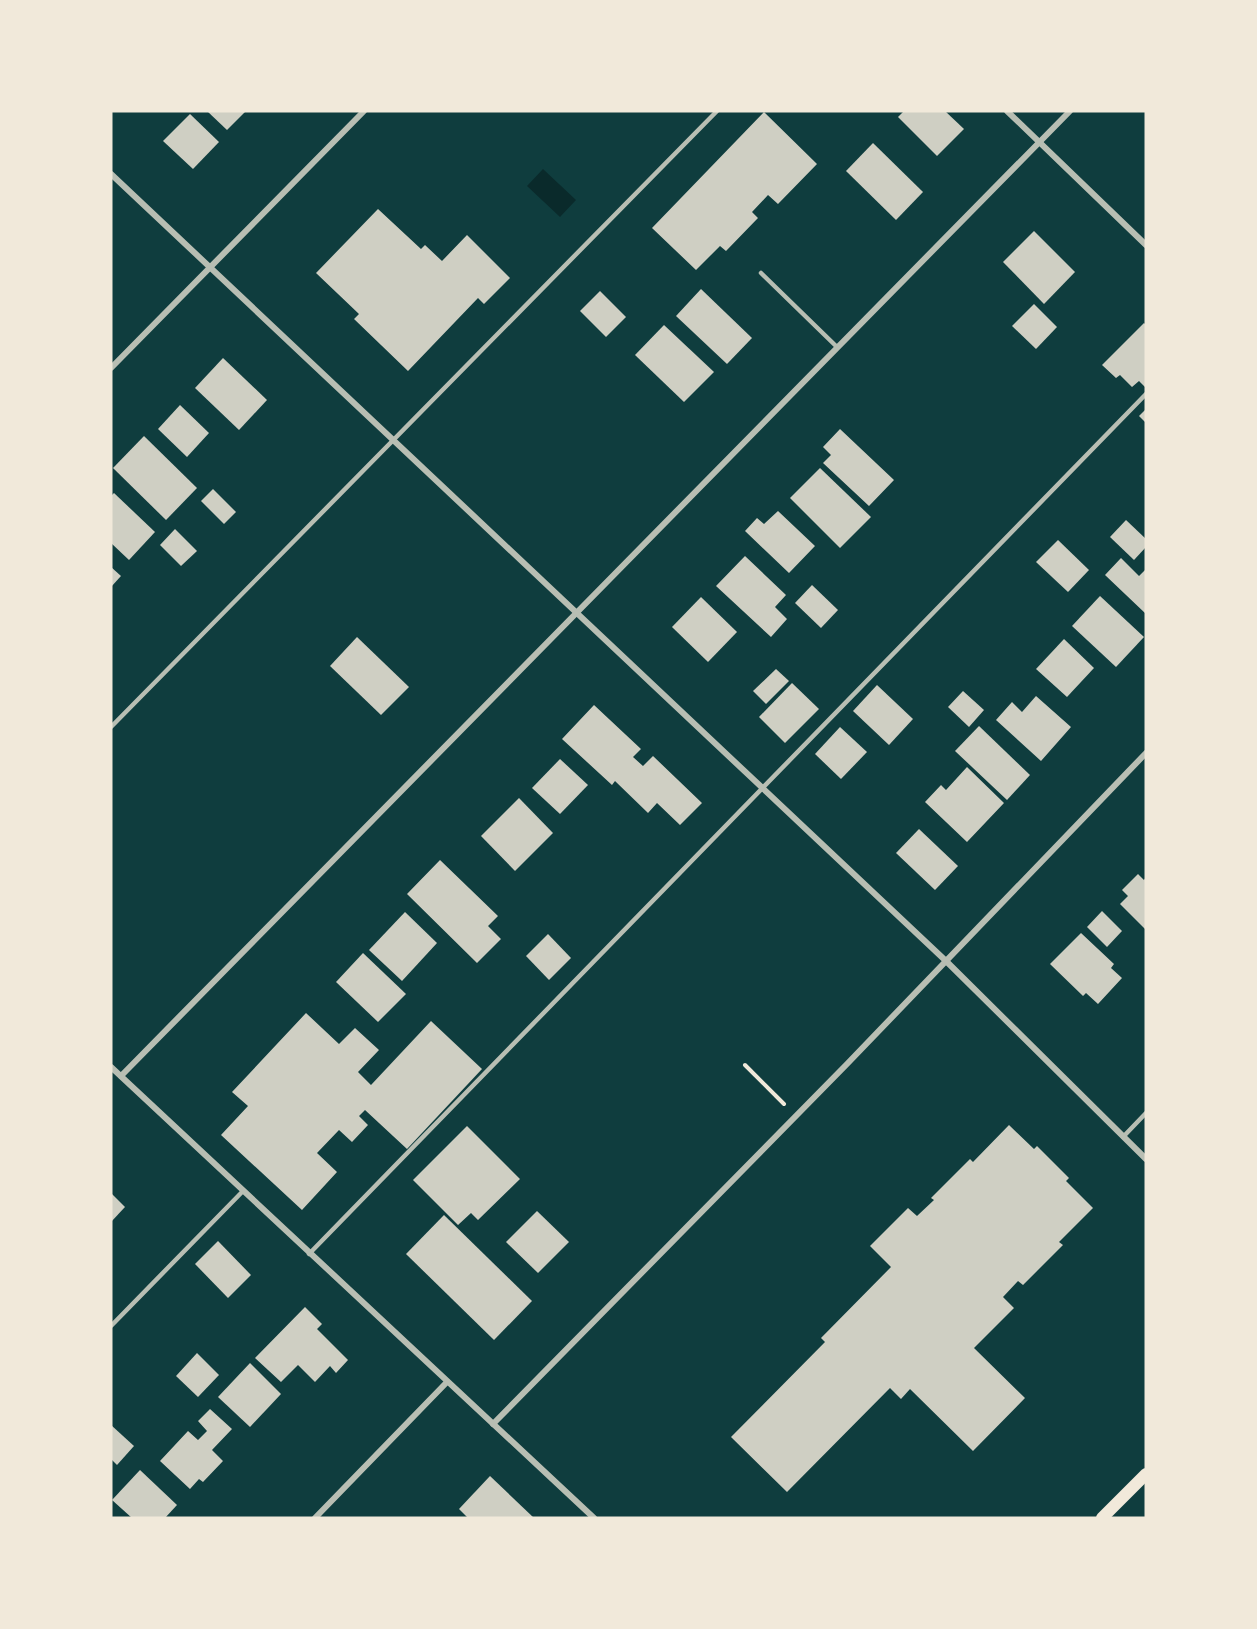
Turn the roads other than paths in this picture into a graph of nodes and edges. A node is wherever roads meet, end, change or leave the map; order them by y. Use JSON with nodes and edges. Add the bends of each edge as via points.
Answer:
{"nodes":[{"id":1,"x":364,"y":111,"type":"edge"},
{"id":2,"x":717,"y":111,"type":"edge"},
{"id":3,"x":1007,"y":111,"type":"edge"},
{"id":4,"x":1070,"y":111,"type":"edge"},
{"id":5,"x":1040,"y":142,"type":"junction"},
{"id":6,"x":111,"y":174,"type":"edge"},
{"id":7,"x":1146,"y":245,"type":"edge"},
{"id":8,"x":210,"y":266,"type":"junction"},
{"id":9,"x":761,"y":273,"type":"dead end"},
{"id":10,"x":837,"y":347,"type":"junction"},
{"id":11,"x":111,"y":368,"type":"edge"},
{"id":12,"x":1146,"y":394,"type":"edge"},
{"id":13,"x":392,"y":439,"type":"junction"},
{"id":14,"x":575,"y":613,"type":"junction"},
{"id":15,"x":111,"y":727,"type":"edge"},
{"id":16,"x":1146,"y":753,"type":"edge"},
{"id":17,"x":761,"y":789,"type":"junction"},
{"id":18,"x":946,"y":961,"type":"junction"},
{"id":19,"x":111,"y":1067,"type":"edge"},
{"id":20,"x":121,"y":1077,"type":"junction"},
{"id":21,"x":1146,"y":1113,"type":"edge"},
{"id":22,"x":1123,"y":1137,"type":"junction"},
{"id":23,"x":1146,"y":1159,"type":"edge"},
{"id":24,"x":243,"y":1191,"type":"junction"},
{"id":25,"x":309,"y":1254,"type":"junction"},
{"id":26,"x":111,"y":1326,"type":"edge"},
{"id":27,"x":447,"y":1382,"type":"junction"},
{"id":28,"x":493,"y":1424,"type":"junction"},
{"id":29,"x":1146,"y":1474,"type":"edge"},
{"id":30,"x":315,"y":1518,"type":"edge"},
{"id":31,"x":594,"y":1518,"type":"edge"},
{"id":32,"x":1102,"y":1518,"type":"edge"}],
"edges":[{"from":1,"to":8,"type":"street"},
{"from":2,"to":13,"type":"lane"},
{"from":3,"to":5,"type":"street"},
{"from":4,"to":5,"type":"street"},
{"from":5,"to":7,"type":"street"},
{"from":5,"to":10,"type":"street"},
{"from":6,"to":8,"type":"street"},
{"from":8,"to":11,"type":"street"},
{"from":8,"to":13,"type":"street"},
{"from":9,"to":10,"type":"lane"},
{"from":10,"to":14,"type":"street"},
{"from":12,"to":17,"type":"lane"},
{"from":13,"to":14,"type":"street"},
{"from":13,"to":15,"type":"lane"},
{"from":14,"to":17,"type":"street"},
{"from":14,"to":20,"type":"street","via":[[549,644]]},
{"from":16,"to":18,"type":"street"},
{"from":17,"to":18,"type":"street"},
{"from":17,"to":25,"type":"lane"},
{"from":18,"to":22,"type":"street"},
{"from":18,"to":28,"type":"street"},
{"from":19,"to":20,"type":"street"},
{"from":20,"to":24,"type":"street"},
{"from":21,"to":22,"type":"lane"},
{"from":22,"to":23,"type":"street"},
{"from":24,"to":25,"type":"street"},
{"from":24,"to":26,"type":"lane"},
{"from":25,"to":27,"type":"street"},
{"from":27,"to":28,"type":"street"},
{"from":27,"to":30,"type":"street"},
{"from":28,"to":31,"type":"street"},
{"from":29,"to":32,"type":"main road"}]}
